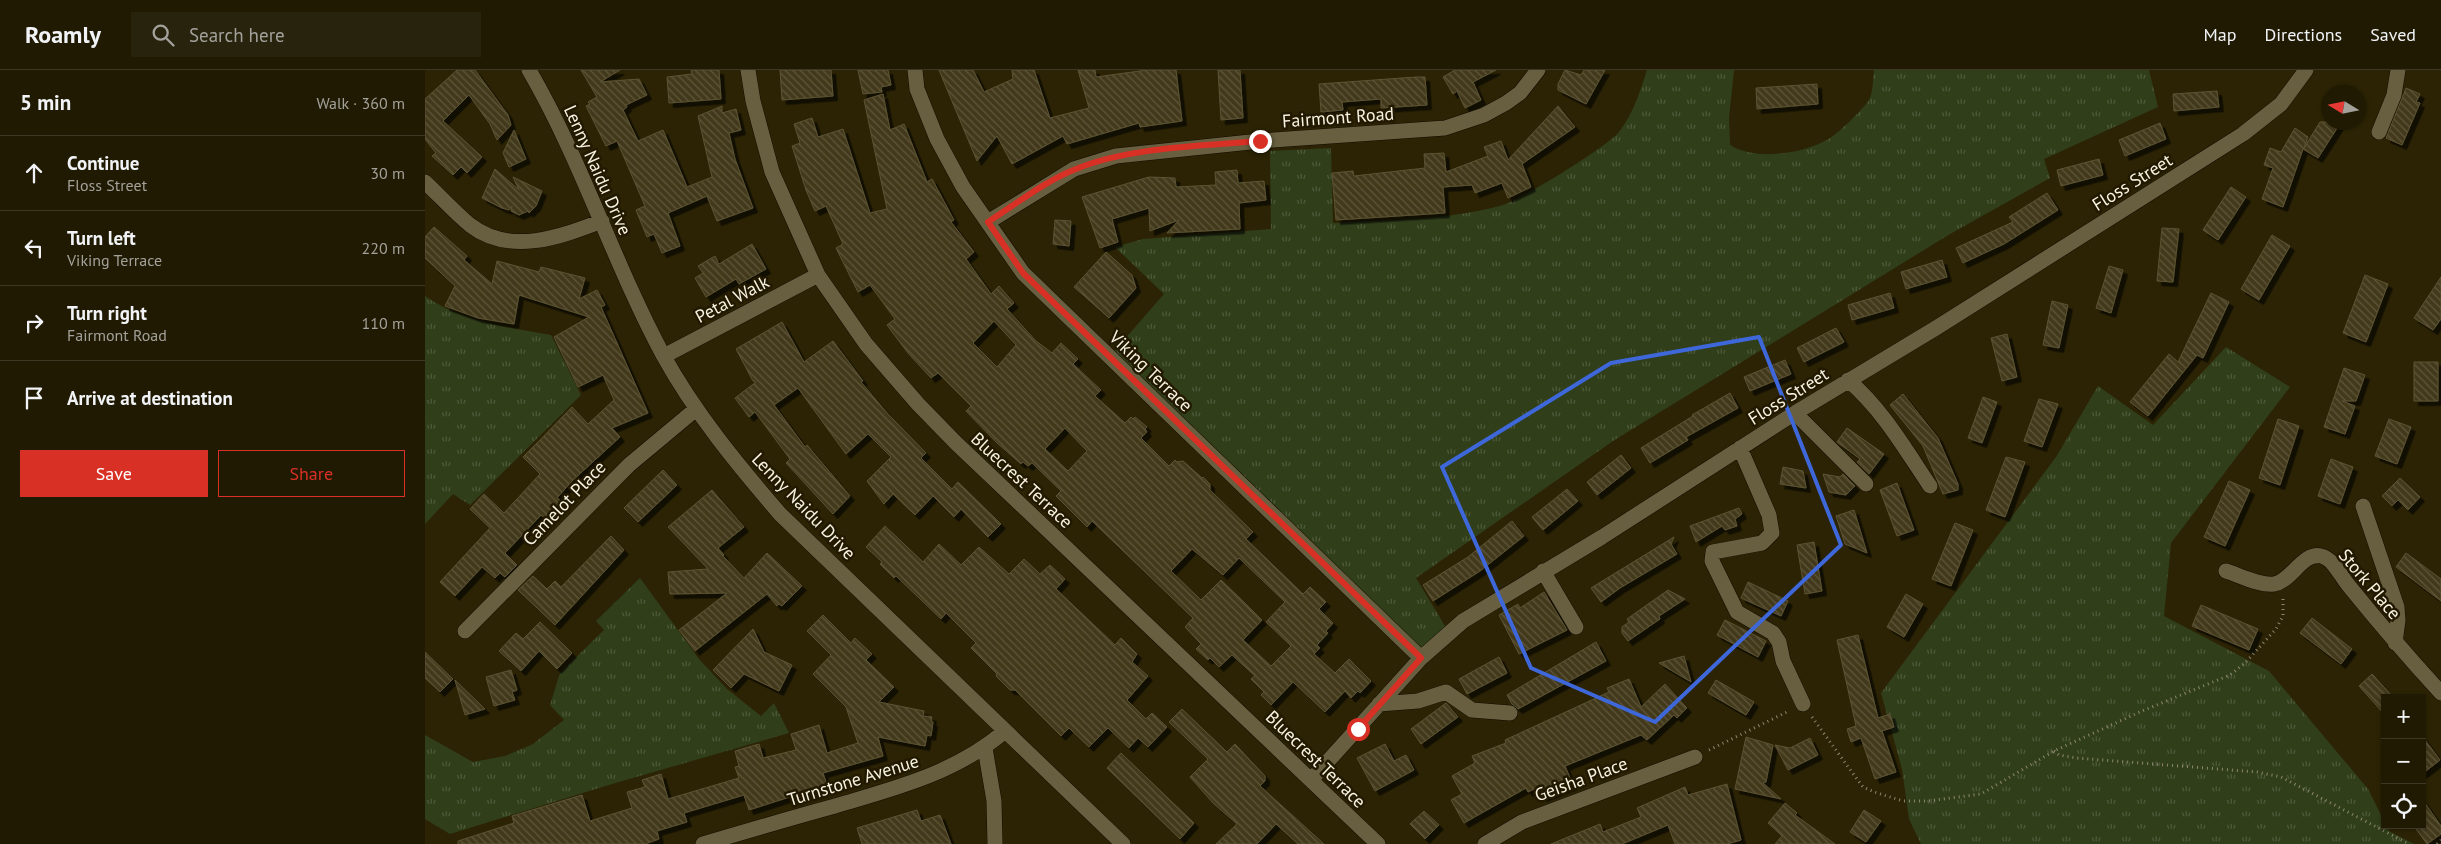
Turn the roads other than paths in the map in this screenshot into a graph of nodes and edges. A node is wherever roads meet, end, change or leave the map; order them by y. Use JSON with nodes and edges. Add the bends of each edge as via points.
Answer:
{"nodes":[{"id":1,"x":529,"y":70,"type":"edge"},
{"id":2,"x":748,"y":70,"type":"edge"},
{"id":3,"x":915,"y":70,"type":"edge"},
{"id":4,"x":1538,"y":70,"type":"edge"},
{"id":5,"x":2306,"y":70,"type":"edge"},
{"id":6,"x":2398,"y":70,"type":"edge"},
{"id":7,"x":2379,"y":132,"type":"dead end"},
{"id":8,"x":425,"y":182,"type":"edge"},
{"id":9,"x":602,"y":221,"type":"junction"},
{"id":10,"x":988,"y":222,"type":"junction"},
{"id":11,"x":819,"y":275,"type":"junction"},
{"id":12,"x":664,"y":356,"type":"junction"},
{"id":13,"x":1849,"y":380,"type":"junction"},
{"id":14,"x":696,"y":409,"type":"junction"},
{"id":15,"x":1795,"y":413,"type":"junction"},
{"id":16,"x":1740,"y":448,"type":"junction"},
{"id":17,"x":1866,"y":484,"type":"dead end"},
{"id":18,"x":1930,"y":486,"type":"dead end"},
{"id":19,"x":2363,"y":506,"type":"dead end"},
{"id":20,"x":1543,"y":571,"type":"junction"},
{"id":21,"x":2226,"y":572,"type":"dead end"},
{"id":22,"x":1575,"y":627,"type":"dead end"},
{"id":23,"x":465,"y":631,"type":"dead end"},
{"id":24,"x":2395,"y":643,"type":"junction"},
{"id":25,"x":1421,"y":658,"type":"junction"},
{"id":26,"x":2441,"y":693,"type":"edge"},
{"id":27,"x":1379,"y":704,"type":"junction"},
{"id":28,"x":1803,"y":704,"type":"road end"},
{"id":29,"x":1511,"y":713,"type":"dead end"},
{"id":30,"x":1005,"y":731,"type":"junction"},
{"id":31,"x":985,"y":748,"type":"junction"},
{"id":32,"x":1695,"y":757,"type":"road end"},
{"id":33,"x":1311,"y":780,"type":"junction"},
{"id":34,"x":703,"y":844,"type":"edge"},
{"id":35,"x":995,"y":844,"type":"edge"},
{"id":36,"x":1123,"y":844,"type":"edge"},
{"id":37,"x":1378,"y":844,"type":"edge"},
{"id":38,"x":1485,"y":844,"type":"edge"}],
"edges":[{"from":1,"to":9,"type":"street","name":"Lenny Naidu Drive","via":[[566,139]]},
{"from":2,"to":11,"type":"street","name":"Bluecrest Terrace","via":[[757,120],[772,172]]},
{"from":3,"to":10,"type":"street","name":"Viking Terrace","via":[[917,89],[937,138],[963,187]]},
{"from":4,"to":10,"type":"street","name":"Fairmont Road","via":[[1506,104],[1445,128],[1116,156],[1074,169]]},
{"from":5,"to":13,"type":"street","name":"Floss Street","via":[[2281,104],[2243,134]]},
{"from":6,"to":7,"type":"street","via":[[2394,95]]},
{"from":8,"to":9,"type":"street","via":[[470,225],[503,241],[551,238]]},
{"from":9,"to":12,"type":"street","name":"Lenny Naidu Drive","via":[[627,282]]},
{"from":10,"to":25,"type":"street","name":"Viking Terrace","via":[[1023,273]]},
{"from":11,"to":12,"type":"street","name":"Petal Walk"},
{"from":11,"to":33,"type":"street","name":"Bluecrest Terrace","via":[[866,344],[918,404]]},
{"from":12,"to":14,"type":"street","name":"Lenny Naidu Drive"},
{"from":13,"to":15,"type":"street","name":"Floss Street"},
{"from":13,"to":18,"type":"street","via":[[1882,414]]},
{"from":14,"to":23,"type":"street","name":"Camelot Place","via":[[629,464]]},
{"from":14,"to":30,"type":"street","name":"Lenny Naidu Drive","via":[[780,514]]},
{"from":15,"to":16,"type":"street","name":"Floss Street"},
{"from":15,"to":17,"type":"street"},
{"from":16,"to":20,"type":"street","name":"Floss Street"},
{"from":16,"to":28,"type":"street","via":[[1769,515],[1772,533],[1763,543],[1713,552],[1711,561],[1737,612],[1773,633],[1779,642],[1783,661]]},
{"from":19,"to":24,"type":"street","via":[[2397,607]]},
{"from":20,"to":22,"type":"street"},
{"from":20,"to":25,"type":"street","name":"Floss Street","via":[[1463,621]]},
{"from":21,"to":24,"type":"street","name":"Stork Place","via":[[2273,584],[2282,581],[2309,557],[2321,556],[2331,561]]},
{"from":24,"to":26,"type":"street","name":"Stork Place"},
{"from":25,"to":27,"type":"street","name":"Floss Street"},
{"from":27,"to":29,"type":"street","via":[[1418,701],[1446,692],[1472,710]]},
{"from":27,"to":33,"type":"street","name":"Floss Street"},
{"from":30,"to":31,"type":"street","name":"Turnstone Avenue"},
{"from":30,"to":36,"type":"street","name":"Lenny Naidu Drive"},
{"from":31,"to":34,"type":"street","name":"Turnstone Avenue","via":[[954,766],[908,784]]},
{"from":31,"to":35,"type":"street","via":[[994,801]]},
{"from":32,"to":38,"type":"street","name":"Geisha Place","via":[[1522,822]]},
{"from":33,"to":37,"type":"street","name":"Bluecrest Terrace"}]}
